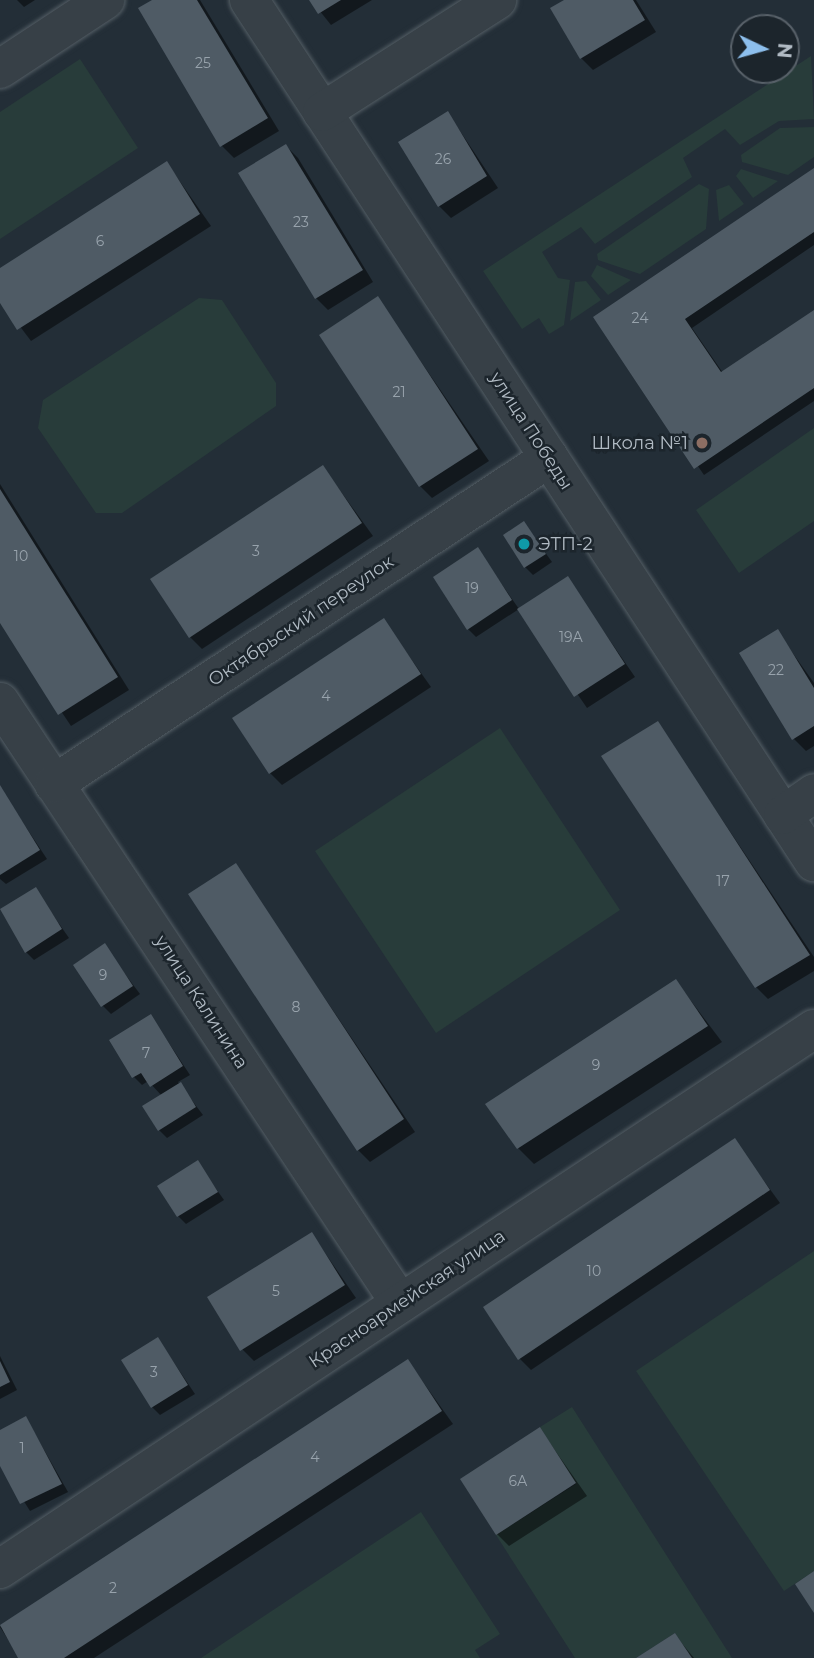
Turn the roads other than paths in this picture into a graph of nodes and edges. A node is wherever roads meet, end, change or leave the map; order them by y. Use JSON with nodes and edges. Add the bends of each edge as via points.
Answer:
{"nodes":[{"id":1,"x":105,"y":0,"type":"edge"},
{"id":2,"x":249,"y":0,"type":"edge"},
{"id":3,"x":497,"y":0,"type":"edge"},
{"id":4,"x":0,"y":69,"type":"edge"},
{"id":5,"x":323,"y":112,"type":"junction"},
{"id":6,"x":549,"y":458,"type":"junction"},
{"id":7,"x":0,"y":702,"type":"edge"},
{"id":8,"x":54,"y":785,"type":"junction"},
{"id":9,"x":814,"y":793,"type":"edge"},
{"id":10,"x":783,"y":815,"type":"junction"},
{"id":11,"x":814,"y":862,"type":"edge"},
{"id":12,"x":814,"y":1029,"type":"edge"},
{"id":13,"x":400,"y":1303,"type":"junction"},
{"id":14,"x":0,"y":1569,"type":"edge"}],
"edges":[{"from":1,"to":4,"type":"street"},
{"from":2,"to":5,"type":"street","name":"улица Победы"},
{"from":3,"to":5,"type":"street"},
{"from":5,"to":6,"type":"street","name":"улица Победы"},
{"from":6,"to":8,"type":"street","name":"Октябрьский переулок"},
{"from":6,"to":10,"type":"street","name":"улица Победы"},
{"from":7,"to":8,"type":"street","name":"улица Калинина"},
{"from":8,"to":13,"type":"street","name":"улица Калинина"},
{"from":9,"to":10,"type":"street"},
{"from":10,"to":11,"type":"street","name":"улица Победы"},
{"from":12,"to":13,"type":"street","name":"Красноармейская улица"},
{"from":13,"to":14,"type":"street","name":"Красноармейская улица"}]}
